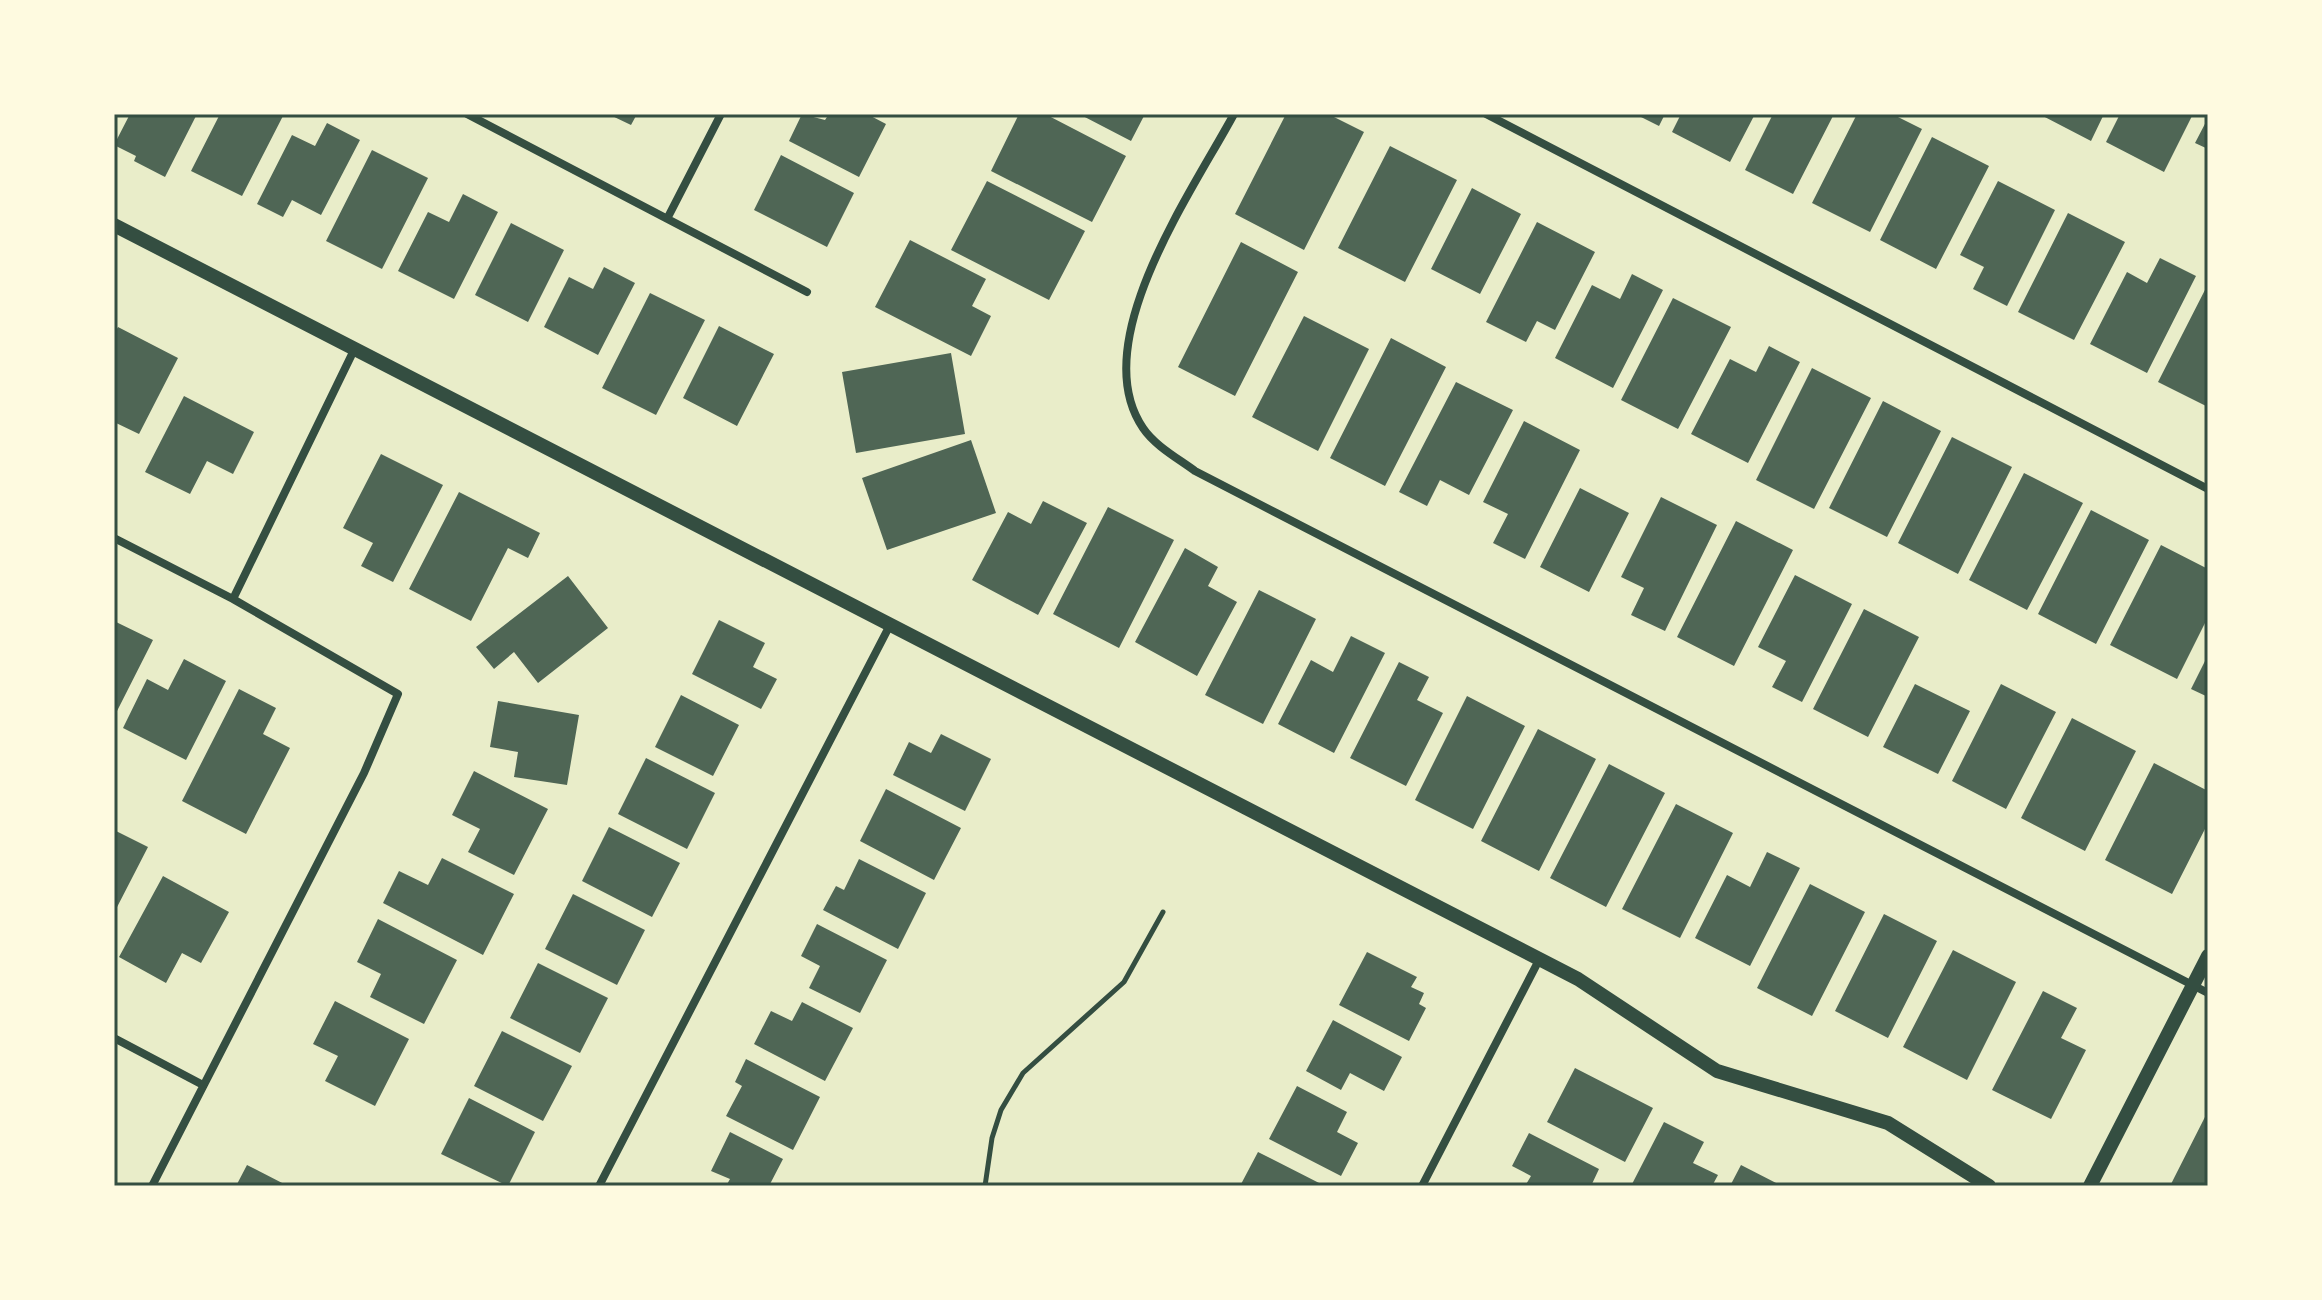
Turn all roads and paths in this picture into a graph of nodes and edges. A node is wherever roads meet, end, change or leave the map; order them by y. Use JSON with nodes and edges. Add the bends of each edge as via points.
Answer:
{"nodes":[{"id":1,"x":467,"y":114,"type":"edge"},
{"id":2,"x":721,"y":114,"type":"edge"},
{"id":3,"x":1234,"y":114,"type":"edge"},
{"id":4,"x":1486,"y":114,"type":"edge"},
{"id":5,"x":668,"y":217,"type":"junction"},
{"id":6,"x":114,"y":225,"type":"edge"},
{"id":7,"x":807,"y":292,"type":"dead end"},
{"id":8,"x":354,"y":350,"type":"junction"},
{"id":9,"x":2208,"y":489,"type":"edge"},
{"id":10,"x":114,"y":538,"type":"edge"},
{"id":11,"x":233,"y":599,"type":"junction"},
{"id":12,"x":890,"y":625,"type":"junction"},
{"id":13,"x":1163,"y":912,"type":"dead end"},
{"id":14,"x":2208,"y":956,"type":"edge"},
{"id":15,"x":1539,"y":960,"type":"junction"},
{"id":16,"x":2193,"y":985,"type":"junction"},
{"id":17,"x":2208,"y":993,"type":"edge"},
{"id":18,"x":114,"y":1038,"type":"edge"},
{"id":19,"x":203,"y":1085,"type":"junction"},
{"id":20,"x":152,"y":1186,"type":"edge"},
{"id":21,"x":599,"y":1186,"type":"edge"},
{"id":22,"x":985,"y":1186,"type":"edge"},
{"id":23,"x":1422,"y":1186,"type":"edge"},
{"id":24,"x":1989,"y":1186,"type":"edge"},
{"id":25,"x":2090,"y":1186,"type":"edge"}],
"edges":[{"from":1,"to":5,"type":"street"},
{"from":2,"to":5,"type":"street"},
{"from":3,"to":16,"type":"street","via":[[1134,311],[1125,349],[1125,390],[1144,429],[1195,471]]},
{"from":4,"to":9,"type":"street"},
{"from":5,"to":7,"type":"street"},
{"from":6,"to":8,"type":"street"},
{"from":8,"to":11,"type":"street"},
{"from":8,"to":12,"type":"street"},
{"from":10,"to":11,"type":"street"},
{"from":11,"to":19,"type":"street","via":[[398,694],[364,773]]},
{"from":12,"to":15,"type":"street"},
{"from":12,"to":21,"type":"street"},
{"from":13,"to":22,"type":"path","via":[[1124,982],[1023,1073],[1001,1110]]},
{"from":14,"to":16,"type":"street"},
{"from":15,"to":23,"type":"street"},
{"from":15,"to":24,"type":"street","via":[[1578,979],[1717,1071],[1888,1123]]},
{"from":16,"to":17,"type":"street"},
{"from":16,"to":25,"type":"street"},
{"from":18,"to":19,"type":"street"},
{"from":19,"to":20,"type":"street"}]}
